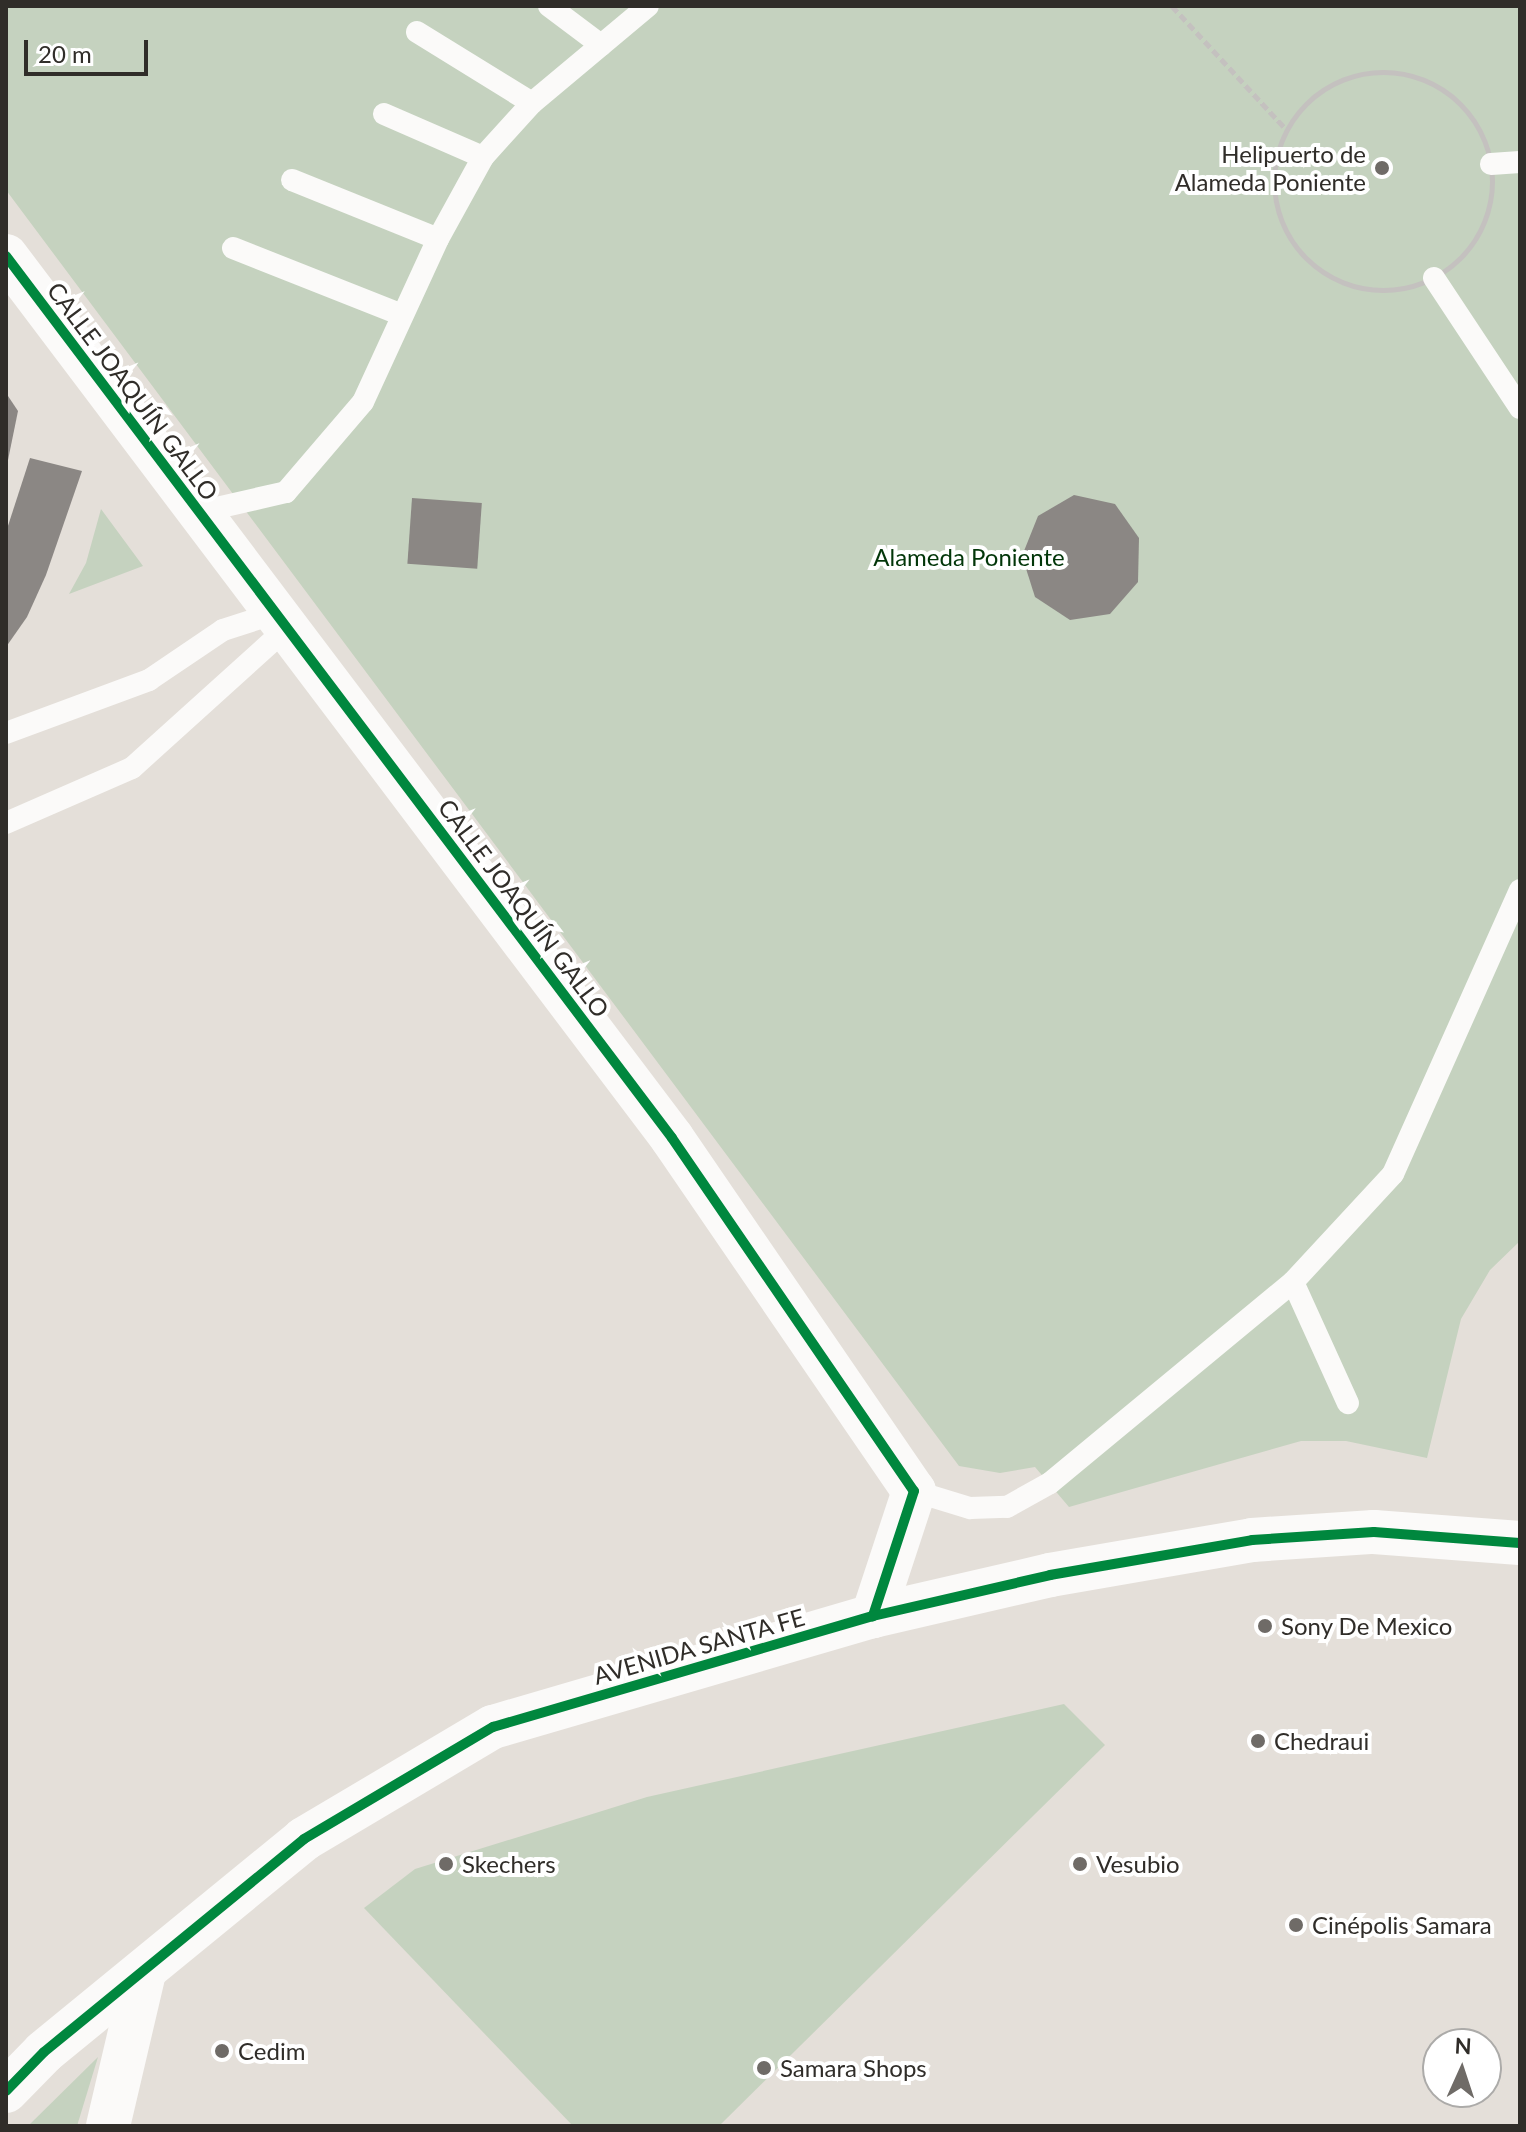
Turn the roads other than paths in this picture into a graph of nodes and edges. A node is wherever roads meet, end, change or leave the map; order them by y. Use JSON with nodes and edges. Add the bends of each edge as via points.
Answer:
{"nodes":[{"id":1,"x":549,"y":6,"type":"edge"},
{"id":2,"x":648,"y":6,"type":"edge"},
{"id":3,"x":417,"y":32,"type":"dead end"},
{"id":4,"x":601,"y":45,"type":"junction"},
{"id":5,"x":532,"y":103,"type":"junction"},
{"id":6,"x":384,"y":114,"type":"dead end"},
{"id":7,"x":483,"y":157,"type":"junction"},
{"id":8,"x":1520,"y":162,"type":"edge"},
{"id":9,"x":1491,"y":164,"type":"road end"},
{"id":10,"x":292,"y":180,"type":"dead end"},
{"id":11,"x":438,"y":239,"type":"junction"},
{"id":12,"x":233,"y":248,"type":"dead end"},
{"id":13,"x":6,"y":256,"type":"edge"},
{"id":14,"x":1434,"y":278,"type":"road end"},
{"id":15,"x":402,"y":315,"type":"junction"},
{"id":16,"x":1520,"y":408,"type":"edge"},
{"id":17,"x":199,"y":512,"type":"junction"},
{"id":18,"x":281,"y":621,"type":"junction"},
{"id":19,"x":6,"y":733,"type":"edge"},
{"id":20,"x":6,"y":823,"type":"edge"},
{"id":21,"x":1520,"y":890,"type":"edge"},
{"id":22,"x":1514,"y":924,"type":"edge"},
{"id":23,"x":1293,"y":1282,"type":"junction"},
{"id":24,"x":1348,"y":1403,"type":"dead end"},
{"id":25,"x":914,"y":1491,"type":"junction"},
{"id":26,"x":1520,"y":1543,"type":"edge"},
{"id":27,"x":873,"y":1616,"type":"junction"},
{"id":28,"x":144,"y":1972,"type":"junction"},
{"id":29,"x":25,"y":2055,"type":"edge"},
{"id":30,"x":6,"y":2091,"type":"edge"},
{"id":31,"x":108,"y":2126,"type":"edge"}],
"edges":[{"from":1,"to":4,"type":"lane"},
{"from":2,"to":4,"type":"lane"},
{"from":3,"to":5,"type":"lane"},
{"from":4,"to":5,"type":"lane"},
{"from":5,"to":7,"type":"lane"},
{"from":6,"to":7,"type":"lane"},
{"from":7,"to":11,"type":"lane"},
{"from":8,"to":9,"type":"lane"},
{"from":10,"to":11,"type":"lane"},
{"from":11,"to":15,"type":"lane"},
{"from":12,"to":15,"type":"lane"},
{"from":13,"to":17,"type":"street","name":"CALLE JOAQUÍN GALLO"},
{"from":14,"to":16,"type":"lane"},
{"from":15,"to":17,"type":"lane","via":[[363,402],[286,492]]},
{"from":17,"to":18,"type":"street","name":"CALLE JOAQUÍN GALLO"},
{"from":18,"to":19,"type":"lane","via":[[223,630],[149,680]]},
{"from":18,"to":20,"type":"lane","via":[[132,768]]},
{"from":18,"to":25,"type":"street","name":"CALLE JOAQUÍN GALLO","via":[[672,1138]]},
{"from":21,"to":22,"type":"lane"},
{"from":22,"to":23,"type":"lane","via":[[1393,1174]]},
{"from":23,"to":24,"type":"lane"},
{"from":23,"to":25,"type":"lane","via":[[1050,1483],[1007,1507],[970,1508]]},
{"from":25,"to":27,"type":"street"},
{"from":26,"to":27,"type":"street","name":"AVENIDA SANTA FE","via":[[1374,1532],[1252,1540],[1050,1575]]},
{"from":27,"to":28,"type":"street","name":"AVENIDA SANTA FE","via":[[493,1727],[304,1839]]},
{"from":28,"to":29,"type":"street","name":"AVENIDA SANTA FE"},
{"from":28,"to":31,"type":"street"},
{"from":29,"to":30,"type":"street","name":"AVENIDA SANTA FE"}]}
